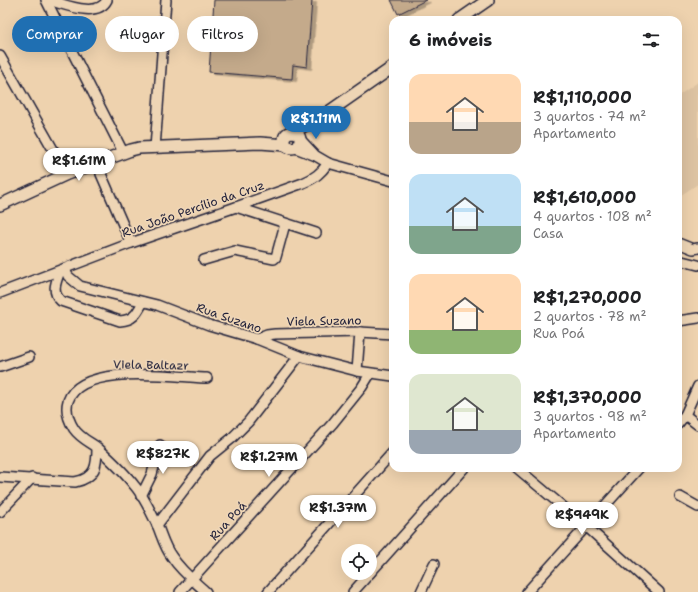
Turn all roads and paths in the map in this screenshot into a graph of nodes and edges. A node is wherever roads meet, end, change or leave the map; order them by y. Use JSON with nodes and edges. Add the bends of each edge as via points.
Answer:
{"nodes":[{"id":1,"x":47,"y":0,"type":"edge"},
{"id":2,"x":107,"y":0,"type":"edge"},
{"id":3,"x":166,"y":0,"type":"edge"},
{"id":4,"x":485,"y":1,"type":"edge"},
{"id":5,"x":465,"y":16,"type":"edge"},
{"id":6,"x":0,"y":56,"type":"edge"},
{"id":7,"x":389,"y":70,"type":"edge"},
{"id":8,"x":293,"y":139,"type":"junction"},
{"id":9,"x":155,"y":148,"type":"junction"},
{"id":10,"x":123,"y":152,"type":"junction"},
{"id":11,"x":328,"y":163,"type":"junction"},
{"id":12,"x":67,"y":174,"type":"junction"},
{"id":13,"x":101,"y":174,"type":"dead end"},
{"id":14,"x":389,"y":180,"type":"edge"},
{"id":15,"x":0,"y":205,"type":"edge"},
{"id":16,"x":236,"y":207,"type":"junction"},
{"id":17,"x":285,"y":224,"type":"junction"},
{"id":18,"x":316,"y":233,"type":"dead end"},
{"id":19,"x":131,"y":243,"type":"junction"},
{"id":20,"x":682,"y":245,"type":"edge"},
{"id":21,"x":698,"y":248,"type":"edge"},
{"id":22,"x":204,"y":260,"type":"dead end"},
{"id":23,"x":682,"y":261,"type":"edge"},
{"id":24,"x":698,"y":265,"type":"edge"},
{"id":25,"x":62,"y":270,"type":"junction"},
{"id":26,"x":0,"y":293,"type":"edge"},
{"id":27,"x":143,"y":302,"type":"junction"},
{"id":28,"x":698,"y":318,"type":"edge"},
{"id":29,"x":682,"y":320,"type":"edge"},
{"id":30,"x":360,"y":332,"type":"junction"},
{"id":31,"x":389,"y":334,"type":"edge"},
{"id":32,"x":257,"y":339,"type":"junction"},
{"id":33,"x":299,"y":356,"type":"junction"},
{"id":34,"x":29,"y":357,"type":"dead end"},
{"id":35,"x":0,"y":367,"type":"edge"},
{"id":36,"x":357,"y":371,"type":"junction"},
{"id":37,"x":370,"y":374,"type":"junction"},
{"id":38,"x":389,"y":376,"type":"edge"},
{"id":39,"x":207,"y":378,"type":"dead end"},
{"id":40,"x":698,"y":386,"type":"edge"},
{"id":41,"x":685,"y":415,"type":"junction"},
{"id":42,"x":682,"y":419,"type":"edge"},
{"id":43,"x":698,"y":425,"type":"edge"},
{"id":44,"x":160,"y":445,"type":"dead end"},
{"id":45,"x":97,"y":448,"type":"junction"},
{"id":46,"x":389,"y":456,"type":"edge"},
{"id":47,"x":460,"y":472,"type":"edge"},
{"id":48,"x":522,"y":472,"type":"edge"},
{"id":49,"x":635,"y":472,"type":"edge"},
{"id":50,"x":0,"y":477,"type":"edge"},
{"id":51,"x":32,"y":478,"type":"junction"},
{"id":52,"x":141,"y":496,"type":"junction"},
{"id":53,"x":680,"y":497,"type":"dead end"},
{"id":54,"x":698,"y":507,"type":"edge"},
{"id":55,"x":0,"y":512,"type":"edge"},
{"id":56,"x":157,"y":525,"type":"junction"},
{"id":57,"x":587,"y":527,"type":"junction"},
{"id":58,"x":434,"y":564,"type":"dead end"},
{"id":59,"x":377,"y":565,"type":"edge"},
{"id":60,"x":192,"y":579,"type":"junction"},
{"id":61,"x":364,"y":580,"type":"edge"},
{"id":62,"x":180,"y":592,"type":"edge"},
{"id":63,"x":206,"y":592,"type":"edge"},
{"id":64,"x":268,"y":592,"type":"edge"},
{"id":65,"x":353,"y":592,"type":"edge"},
{"id":66,"x":421,"y":592,"type":"edge"},
{"id":67,"x":527,"y":592,"type":"edge"},
{"id":68,"x":659,"y":592,"type":"edge"}],
"edges":[{"from":1,"to":2,"type":"street","via":[[92,10],[105,4]]},
{"from":1,"to":10,"type":"street"},
{"from":3,"to":9,"type":"street"},
{"from":4,"to":5,"type":"main road"},
{"from":6,"to":12,"type":"street"},
{"from":7,"to":8,"type":"main road"},
{"from":8,"to":9,"type":"main road"},
{"from":8,"to":11,"type":"street"},
{"from":9,"to":10,"type":"main road"},
{"from":10,"to":12,"type":"main road"},
{"from":11,"to":14,"type":"street"},
{"from":11,"to":16,"type":"street","name":"Rua João Percílio da Cruz","via":[[313,179]]},
{"from":12,"to":15,"type":"main road"},
{"from":13,"to":19,"type":"street"},
{"from":16,"to":17,"type":"street"},
{"from":16,"to":19,"type":"street","name":"Rua João Percílio da Cruz"},
{"from":17,"to":18,"type":"street"},
{"from":17,"to":22,"type":"street","via":[[274,259],[235,251]]},
{"from":19,"to":25,"type":"street","name":"Rua João Percílio da Cruz"},
{"from":20,"to":21,"type":"street","via":[[693,249]]},
{"from":23,"to":24,"type":"street"},
{"from":25,"to":26,"type":"street","name":"Rua João Percílio da Cruz"},
{"from":25,"to":27,"type":"street","name":"Rua Suzano","via":[[80,286]]},
{"from":25,"to":27,"type":"street","via":[[55,290],[61,301],[120,321],[136,316]]},
{"from":27,"to":32,"type":"street","name":"Rua Suzano"},
{"from":28,"to":29,"type":"street"},
{"from":30,"to":31,"type":"street","name":"Viela Suzano"},
{"from":30,"to":32,"type":"street","name":"Viela Suzano","via":[[275,334]]},
{"from":30,"to":36,"type":"street"},
{"from":32,"to":33,"type":"street","name":"Rua Suzano"},
{"from":33,"to":36,"type":"street","name":"Rua Suzano"},
{"from":33,"to":56,"type":"street","via":[[248,422],[210,456]]},
{"from":34,"to":35,"type":"street"},
{"from":36,"to":37,"type":"street","name":"Rua Suzano"},
{"from":37,"to":38,"type":"street","name":"Rua Suzano"},
{"from":37,"to":60,"type":"street","name":"Rua Poá","via":[[333,423]]},
{"from":39,"to":45,"type":"street","name":"Viela Baltazr","via":[[130,374],[107,376],[77,388],[67,405],[69,420],[75,431]]},
{"from":40,"to":41,"type":"street"},
{"from":41,"to":42,"type":"street"},
{"from":41,"to":43,"type":"street"},
{"from":44,"to":52,"type":"street","via":[[152,474]]},
{"from":45,"to":51,"type":"street","via":[[95,467],[92,473],[82,480],[75,482]]},
{"from":45,"to":52,"type":"street","name":"Viela Baltazr","via":[[135,485]]},
{"from":46,"to":64,"type":"street"},
{"from":47,"to":59,"type":"street"},
{"from":48,"to":57,"type":"street"},
{"from":49,"to":57,"type":"street"},
{"from":50,"to":51,"type":"street"},
{"from":51,"to":55,"type":"street"},
{"from":52,"to":56,"type":"street","name":"Viela Baltazr"},
{"from":53,"to":54,"type":"street"},
{"from":56,"to":60,"type":"street","name":"Viela Baltazr","via":[[171,557]]},
{"from":57,"to":67,"type":"street"},
{"from":57,"to":68,"type":"street"},
{"from":58,"to":66,"type":"street"},
{"from":60,"to":62,"type":"street","name":"Rua Poá"},
{"from":60,"to":63,"type":"street","name":"Viela Baltazr"},
{"from":61,"to":65,"type":"street"}]}
